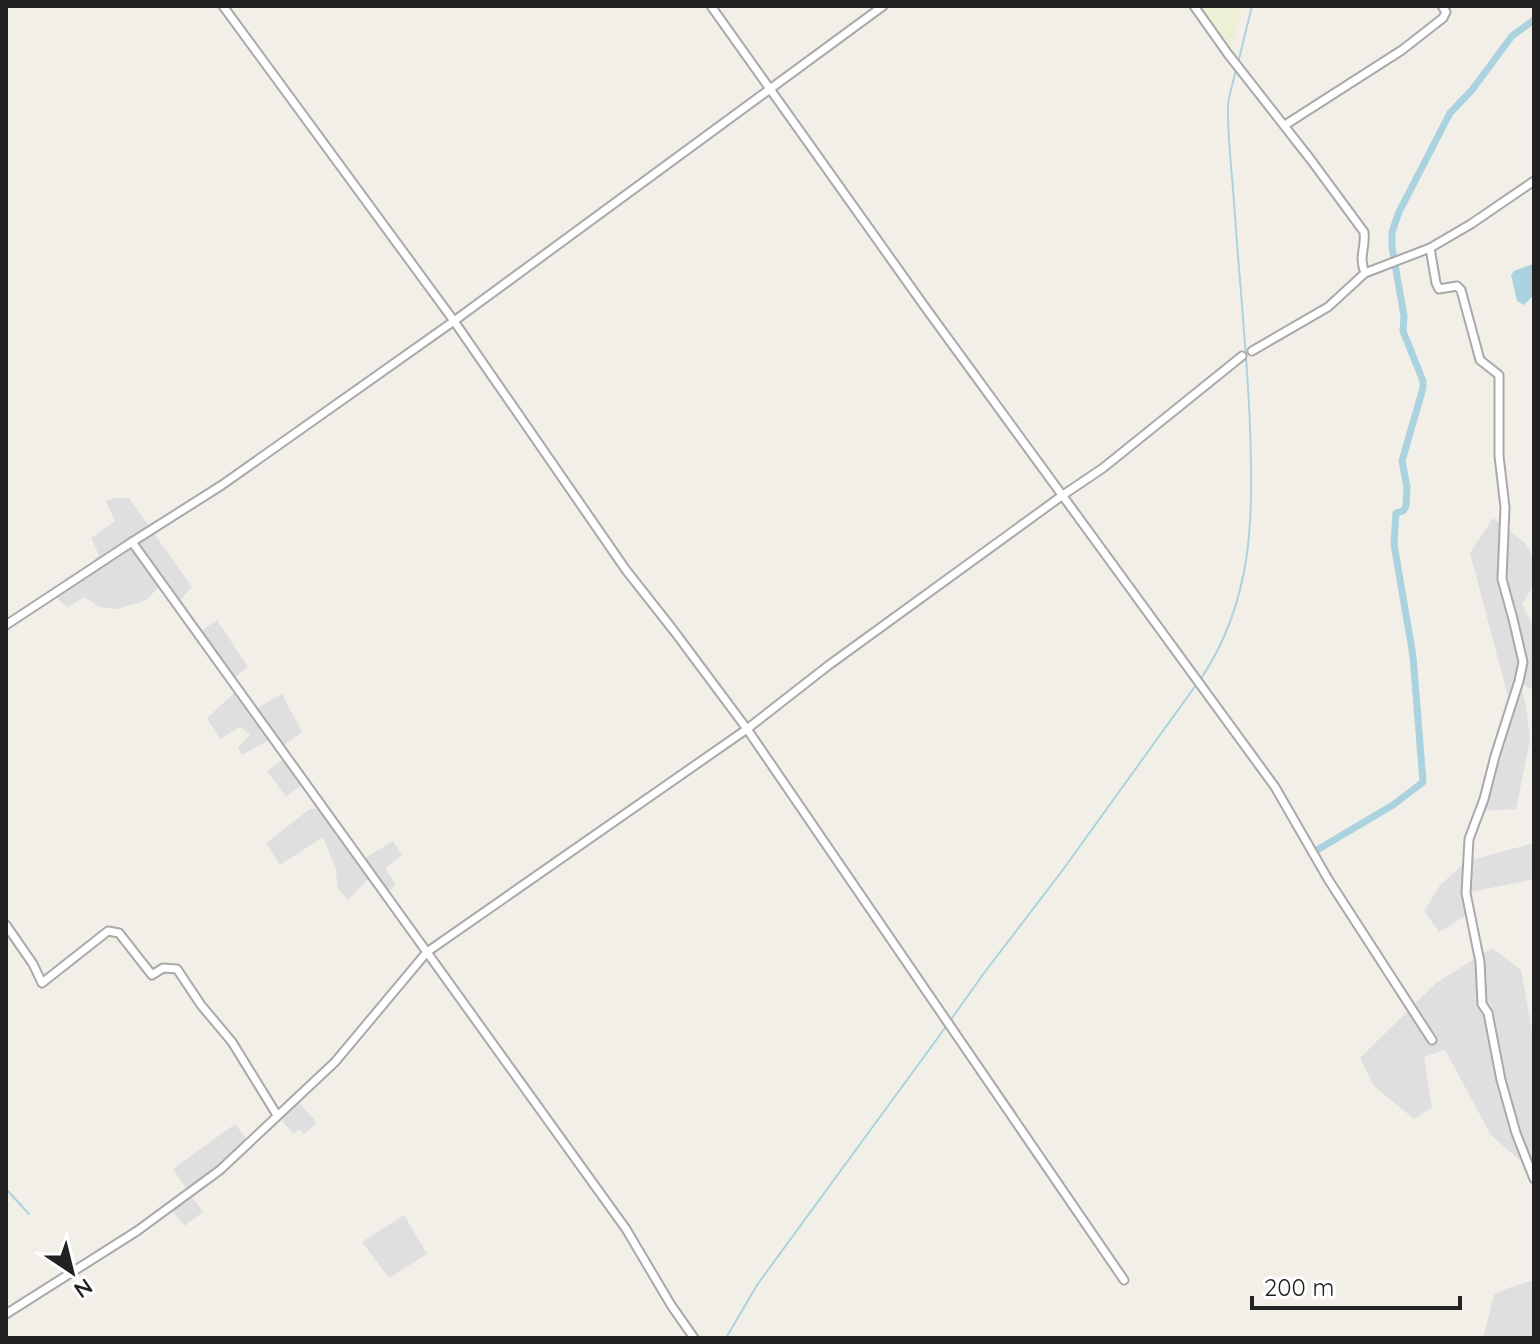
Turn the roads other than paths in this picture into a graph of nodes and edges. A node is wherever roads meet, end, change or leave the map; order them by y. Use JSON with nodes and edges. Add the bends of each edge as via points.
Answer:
{"nodes":[{"id":1,"x":223,"y":6,"type":"edge"},
{"id":2,"x":711,"y":6,"type":"edge"},
{"id":3,"x":883,"y":6,"type":"edge"},
{"id":4,"x":1194,"y":6,"type":"edge"},
{"id":5,"x":1442,"y":6,"type":"edge"},
{"id":6,"x":771,"y":89,"type":"junction"},
{"id":7,"x":1285,"y":125,"type":"junction"},
{"id":8,"x":1534,"y":181,"type":"edge"},
{"id":9,"x":1430,"y":248,"type":"junction"},
{"id":10,"x":1365,"y":273,"type":"junction"},
{"id":11,"x":454,"y":321,"type":"junction"},
{"id":12,"x":1252,"y":351,"type":"dead end"},
{"id":13,"x":1242,"y":356,"type":"dead end"},
{"id":14,"x":1063,"y":495,"type":"junction"},
{"id":15,"x":132,"y":542,"type":"junction"},
{"id":16,"x":6,"y":625,"type":"edge"},
{"id":17,"x":747,"y":729,"type":"junction"},
{"id":18,"x":6,"y":925,"type":"edge"},
{"id":19,"x":427,"y":952,"type":"junction"},
{"id":20,"x":1432,"y":1040,"type":"dead end"},
{"id":21,"x":277,"y":1115,"type":"junction"},
{"id":22,"x":1534,"y":1179,"type":"edge"},
{"id":23,"x":1124,"y":1280,"type":"dead end"},
{"id":24,"x":6,"y":1314,"type":"edge"},
{"id":25,"x":694,"y":1338,"type":"edge"}],
"edges":[{"from":1,"to":11,"type":"street"},
{"from":2,"to":6,"type":"street"},
{"from":3,"to":6,"type":"street"},
{"from":4,"to":7,"type":"street"},
{"from":5,"to":7,"type":"street","via":[[1443,18],[1402,50]]},
{"from":6,"to":11,"type":"street"},
{"from":6,"to":14,"type":"street"},
{"from":7,"to":10,"type":"street","via":[[1364,232],[1360,259]]},
{"from":8,"to":9,"type":"street"},
{"from":9,"to":10,"type":"street"},
{"from":9,"to":22,"type":"street","via":[[1439,289],[1461,290],[1480,360],[1499,375],[1505,507],[1502,579],[1523,662],[1469,839],[1466,893],[1480,962],[1482,1004],[1516,1133]]},
{"from":10,"to":12,"type":"street","via":[[1328,307]]},
{"from":11,"to":15,"type":"street"},
{"from":11,"to":17,"type":"street","via":[[626,570]]},
{"from":13,"to":14,"type":"street"},
{"from":14,"to":17,"type":"street"},
{"from":14,"to":20,"type":"street","via":[[1275,787]]},
{"from":15,"to":16,"type":"street"},
{"from":15,"to":19,"type":"street"},
{"from":17,"to":19,"type":"street"},
{"from":17,"to":23,"type":"street"},
{"from":18,"to":21,"type":"street","via":[[42,983],[108,931],[119,933],[152,975],[163,968],[177,969],[232,1042]]},
{"from":19,"to":21,"type":"street","via":[[335,1062]]},
{"from":19,"to":25,"type":"street","via":[[626,1229]]},
{"from":21,"to":24,"type":"street","via":[[220,1170],[148,1223]]}]}
